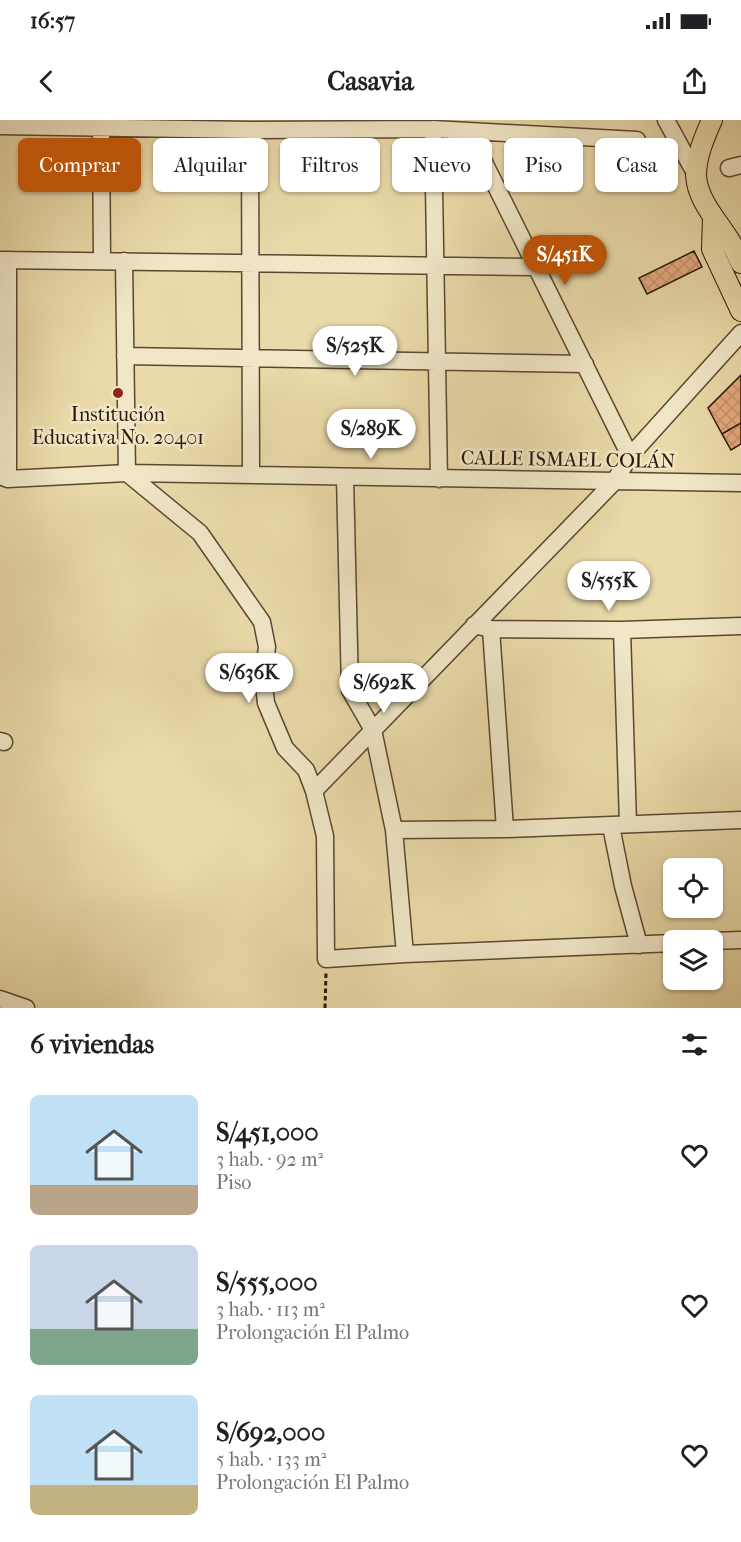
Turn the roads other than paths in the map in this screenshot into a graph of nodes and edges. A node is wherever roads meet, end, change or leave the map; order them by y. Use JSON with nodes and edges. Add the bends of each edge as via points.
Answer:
{"nodes":[{"id":1,"x":666,"y":120,"type":"edge"},
{"id":2,"x":712,"y":120,"type":"edge"},
{"id":3,"x":142,"y":124,"type":"edge"},
{"id":4,"x":0,"y":126,"type":"edge"},
{"id":5,"x":101,"y":127,"type":"junction"},
{"id":6,"x":433,"y":129,"type":"junction"},
{"id":7,"x":250,"y":130,"type":"junction"},
{"id":8,"x":469,"y":132,"type":"junction"},
{"id":9,"x":595,"y":138,"type":"edge"},
{"id":10,"x":696,"y":175,"type":"junction"},
{"id":11,"x":714,"y":218,"type":"junction"},
{"id":12,"x":4,"y":260,"type":"edge"},
{"id":13,"x":102,"y":261,"type":"junction"},
{"id":14,"x":124,"y":261,"type":"junction"},
{"id":15,"x":741,"y":263,"type":"edge"},
{"id":16,"x":250,"y":264,"type":"junction"},
{"id":17,"x":435,"y":266,"type":"junction"},
{"id":18,"x":536,"y":267,"type":"junction"},
{"id":19,"x":741,"y":311,"type":"edge"},
{"id":20,"x":741,"y":333,"type":"edge"},
{"id":21,"x":125,"y":356,"type":"junction"},
{"id":22,"x":251,"y":358,"type":"junction"},
{"id":23,"x":437,"y":361,"type":"junction"},
{"id":24,"x":585,"y":363,"type":"junction"},
{"id":25,"x":630,"y":456,"type":"junction"},
{"id":26,"x":127,"y":473,"type":"junction"},
{"id":27,"x":251,"y":475,"type":"junction"},
{"id":28,"x":4,"y":477,"type":"edge"},
{"id":29,"x":345,"y":477,"type":"junction"},
{"id":30,"x":439,"y":479,"type":"junction"},
{"id":31,"x":614,"y":482,"type":"junction"},
{"id":32,"x":741,"y":483,"type":"edge"},
{"id":33,"x":474,"y":625,"type":"junction"},
{"id":34,"x":741,"y":626,"type":"edge"},
{"id":35,"x":491,"y":629,"type":"junction"},
{"id":36,"x":622,"y":630,"type":"junction"},
{"id":37,"x":373,"y":730,"type":"junction"},
{"id":38,"x":314,"y":791,"type":"junction"},
{"id":39,"x":741,"y":820,"type":"edge"},
{"id":40,"x":628,"y":824,"type":"junction"},
{"id":41,"x":611,"y":826,"type":"junction"},
{"id":42,"x":505,"y":829,"type":"junction"},
{"id":43,"x":394,"y":830,"type":"junction"},
{"id":44,"x":741,"y":940,"type":"edge"},
{"id":45,"x":723,"y":941,"type":"edge"},
{"id":46,"x":663,"y":944,"type":"edge"},
{"id":47,"x":639,"y":945,"type":"junction"},
{"id":48,"x":405,"y":954,"type":"junction"},
{"id":49,"x":0,"y":999,"type":"edge"},
{"id":50,"x":26,"y":1008,"type":"edge"}],
"edges":[{"from":1,"to":10,"type":"street"},
{"from":2,"to":10,"type":"main road"},
{"from":3,"to":5,"type":"street"},
{"from":3,"to":7,"type":"street"},
{"from":4,"to":5,"type":"street"},
{"from":5,"to":13,"type":"street"},
{"from":6,"to":7,"type":"street"},
{"from":6,"to":8,"type":"street"},
{"from":6,"to":17,"type":"street"},
{"from":7,"to":16,"type":"street"},
{"from":8,"to":9,"type":"street"},
{"from":8,"to":18,"type":"street"},
{"from":10,"to":11,"type":"main road"},
{"from":11,"to":15,"type":"main road"},
{"from":11,"to":19,"type":"main road","via":[[712,249]]},
{"from":12,"to":13,"type":"street"},
{"from":12,"to":28,"type":"street"},
{"from":13,"to":14,"type":"street"},
{"from":14,"to":16,"type":"street"},
{"from":14,"to":21,"type":"street"},
{"from":16,"to":17,"type":"street"},
{"from":16,"to":22,"type":"street"},
{"from":17,"to":18,"type":"street"},
{"from":17,"to":23,"type":"street"},
{"from":18,"to":24,"type":"street"},
{"from":20,"to":25,"type":"street"},
{"from":21,"to":22,"type":"street"},
{"from":21,"to":26,"type":"street"},
{"from":22,"to":23,"type":"street"},
{"from":22,"to":27,"type":"street"},
{"from":23,"to":24,"type":"street"},
{"from":23,"to":30,"type":"street"},
{"from":24,"to":25,"type":"street"},
{"from":25,"to":31,"type":"street"},
{"from":26,"to":27,"type":"street","name":"CALLE ISMAEL COLÁN"},
{"from":26,"to":28,"type":"street","name":"CALLE ISMAEL COLÁN"},
{"from":26,"to":38,"type":"street","via":[[200,533],[262,622],[267,646],[263,676],[266,704],[285,748],[306,770]]},
{"from":27,"to":29,"type":"street","name":"CALLE ISMAEL COLÁN"},
{"from":29,"to":30,"type":"street","name":"CALLE ISMAEL COLÁN"},
{"from":29,"to":37,"type":"street","via":[[350,690]]},
{"from":30,"to":31,"type":"street","name":"CALLE ISMAEL COLÁN"},
{"from":31,"to":32,"type":"street","name":"CALLE ISMAEL COLÁN"},
{"from":31,"to":33,"type":"street"},
{"from":33,"to":35,"type":"street"},
{"from":33,"to":37,"type":"street"},
{"from":34,"to":36,"type":"street"},
{"from":35,"to":36,"type":"street"},
{"from":35,"to":42,"type":"street"},
{"from":36,"to":40,"type":"street"},
{"from":37,"to":38,"type":"street"},
{"from":37,"to":43,"type":"street"},
{"from":38,"to":48,"type":"street","via":[[324,836],[326,959]]},
{"from":39,"to":40,"type":"street"},
{"from":40,"to":41,"type":"street"},
{"from":41,"to":42,"type":"street"},
{"from":41,"to":47,"type":"street","via":[[622,886]]},
{"from":42,"to":43,"type":"street"},
{"from":43,"to":48,"type":"street"},
{"from":44,"to":45,"type":"street"},
{"from":46,"to":47,"type":"street"},
{"from":47,"to":48,"type":"street"},
{"from":49,"to":50,"type":"street"}]}
